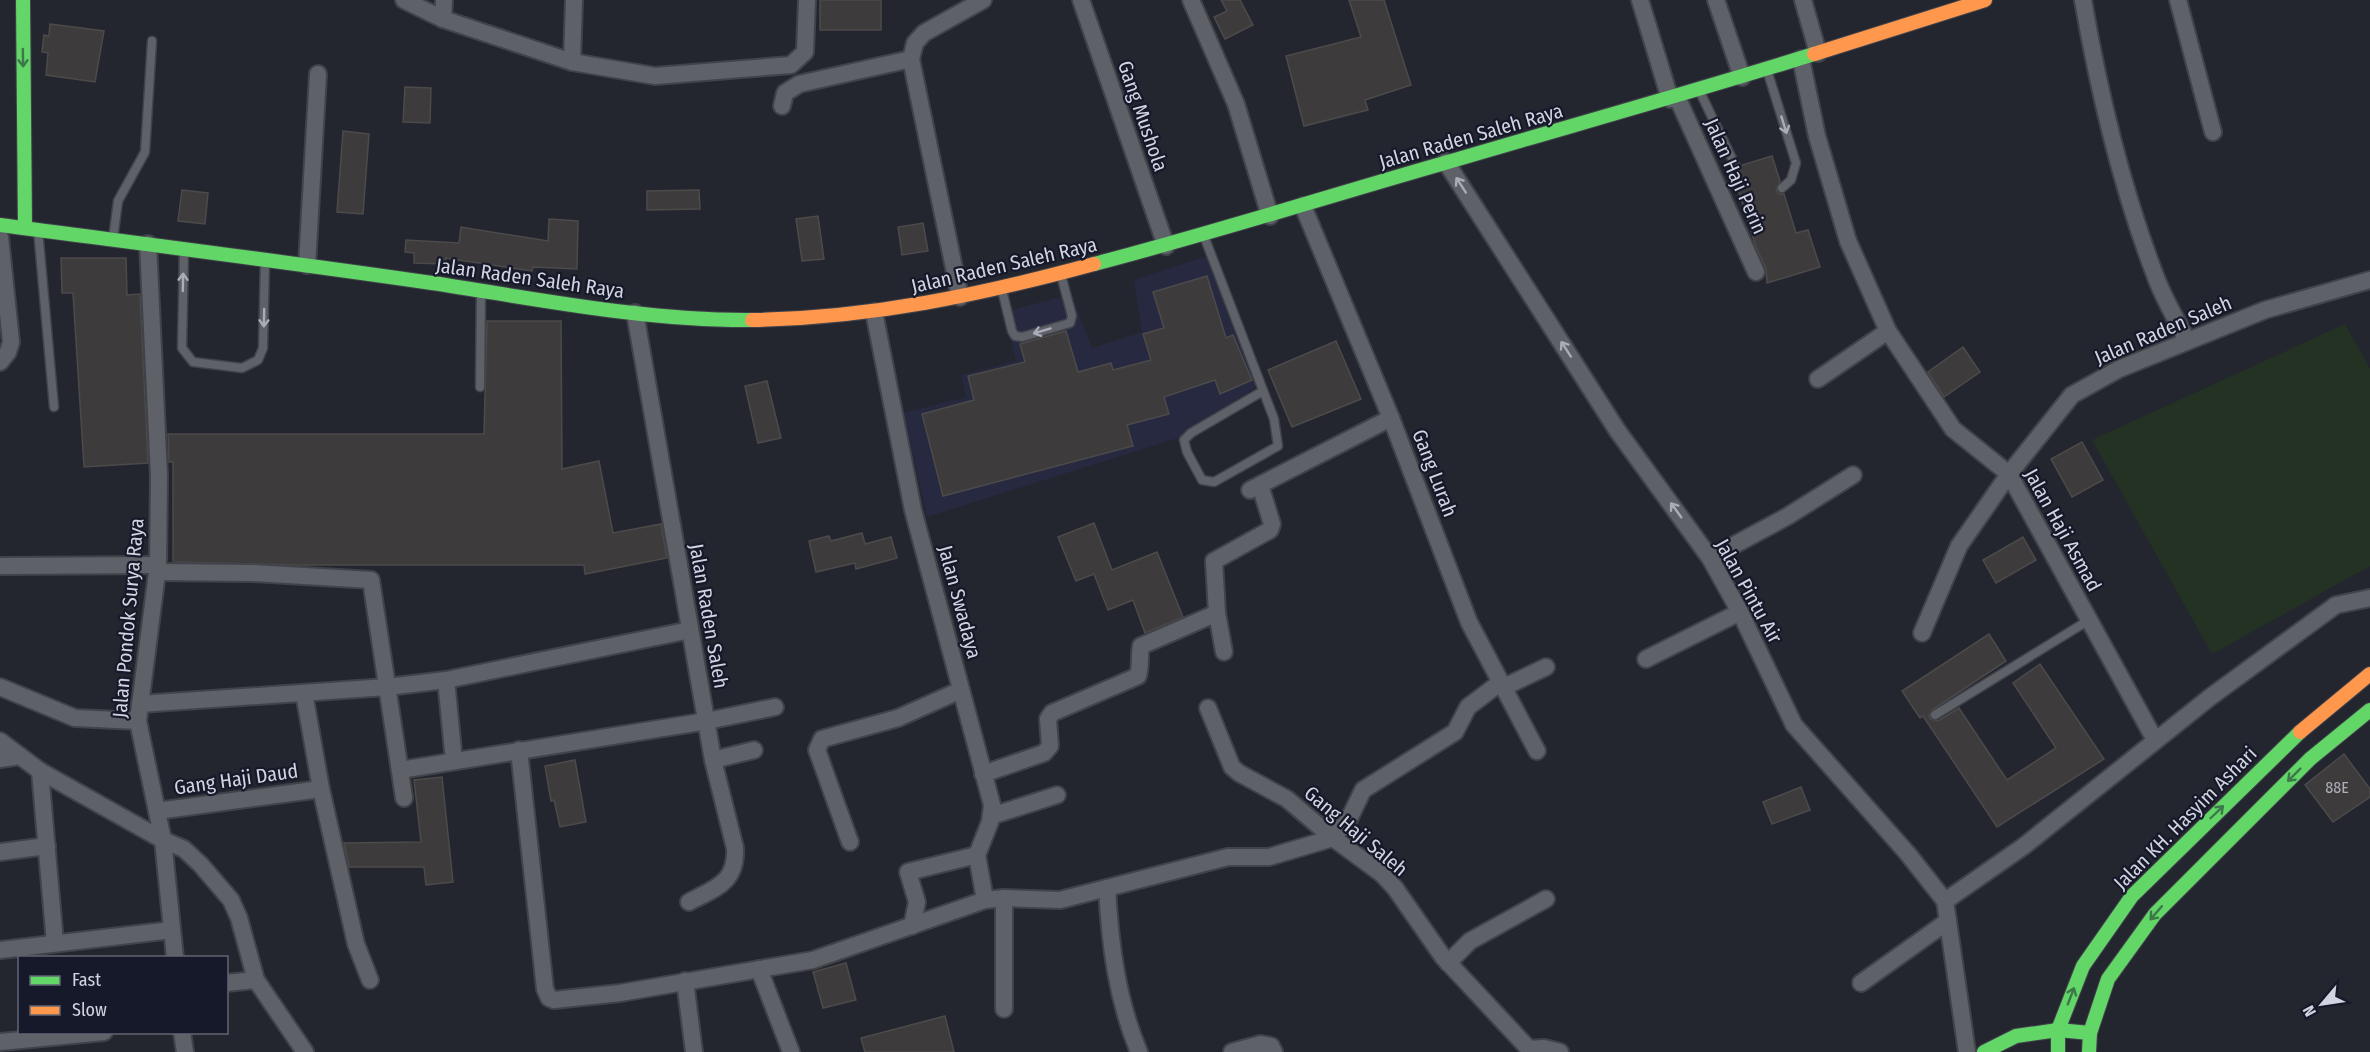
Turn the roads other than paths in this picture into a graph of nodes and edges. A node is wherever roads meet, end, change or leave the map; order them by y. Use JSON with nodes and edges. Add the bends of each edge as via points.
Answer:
{"nodes":[{"id":1,"x":24,"y":0,"type":"edge"},
{"id":2,"x":404,"y":0,"type":"edge"},
{"id":3,"x":444,"y":0,"type":"edge"},
{"id":4,"x":574,"y":0,"type":"edge"},
{"id":5,"x":807,"y":0,"type":"edge"},
{"id":6,"x":983,"y":0,"type":"edge"},
{"id":7,"x":1081,"y":0,"type":"edge"},
{"id":8,"x":1191,"y":0,"type":"edge"},
{"id":9,"x":1640,"y":0,"type":"edge"},
{"id":10,"x":1716,"y":0,"type":"edge"},
{"id":11,"x":1803,"y":0,"type":"edge"},
{"id":12,"x":1985,"y":0,"type":"edge"},
{"id":13,"x":2083,"y":0,"type":"edge"},
{"id":14,"x":2178,"y":0,"type":"edge"},
{"id":15,"x":443,"y":19,"type":"junction"},
{"id":16,"x":152,"y":41,"type":"dead end"},
{"id":17,"x":1818,"y":53,"type":"junction"},
{"id":18,"x":1801,"y":58,"type":"junction"},
{"id":19,"x":911,"y":59,"type":"junction"},
{"id":20,"x":572,"y":62,"type":"junction"},
{"id":21,"x":1767,"y":69,"type":"junction"},
{"id":22,"x":318,"y":74,"type":"dead end"},
{"id":23,"x":1742,"y":77,"type":"junction"},
{"id":24,"x":1699,"y":91,"type":"junction"},
{"id":25,"x":1674,"y":98,"type":"junction"},
{"id":26,"x":782,"y":106,"type":"dead end"},
{"id":27,"x":2213,"y":132,"type":"dead end"},
{"id":28,"x":1446,"y":162,"type":"junction"},
{"id":29,"x":1736,"y":167,"type":"dead end"},
{"id":30,"x":1782,"y":188,"type":"dead end"},
{"id":31,"x":1303,"y":206,"type":"junction"},
{"id":32,"x":1270,"y":216,"type":"junction"},
{"id":33,"x":0,"y":225,"type":"edge"},
{"id":34,"x":32,"y":229,"type":"junction"},
{"id":35,"x":1204,"y":235,"type":"junction"},
{"id":36,"x":0,"y":237,"type":"edge"},
{"id":37,"x":113,"y":239,"type":"junction"},
{"id":38,"x":148,"y":244,"type":"junction"},
{"id":39,"x":1166,"y":246,"type":"junction"},
{"id":40,"x":184,"y":249,"type":"junction"},
{"id":41,"x":265,"y":259,"type":"junction"},
{"id":42,"x":307,"y":265,"type":"junction"},
{"id":43,"x":1756,"y":272,"type":"dead end"},
{"id":44,"x":1061,"y":274,"type":"junction"},
{"id":45,"x":2370,"y":280,"type":"edge"},
{"id":46,"x":1002,"y":289,"type":"junction"},
{"id":47,"x":481,"y":290,"type":"junction"},
{"id":48,"x":960,"y":297,"type":"junction"},
{"id":49,"x":874,"y":312,"type":"junction"},
{"id":50,"x":635,"y":313,"type":"junction"},
{"id":51,"x":1888,"y":331,"type":"junction"},
{"id":52,"x":2187,"y":341,"type":"junction"},
{"id":53,"x":0,"y":362,"type":"edge"},
{"id":54,"x":1818,"y":379,"type":"dead end"},
{"id":55,"x":480,"y":387,"type":"dead end"},
{"id":56,"x":1263,"y":391,"type":"junction"},
{"id":57,"x":54,"y":406,"type":"dead end"},
{"id":58,"x":1391,"y":417,"type":"junction"},
{"id":59,"x":2009,"y":474,"type":"junction"},
{"id":60,"x":1853,"y":476,"type":"dead end"},
{"id":61,"x":1710,"y":558,"type":"junction"},
{"id":62,"x":0,"y":566,"type":"edge"},
{"id":63,"x":158,"y":569,"type":"junction"},
{"id":64,"x":2370,"y":598,"type":"edge"},
{"id":65,"x":1740,"y":612,"type":"junction"},
{"id":66,"x":1217,"y":613,"type":"junction"},
{"id":67,"x":2089,"y":620,"type":"junction"},
{"id":68,"x":690,"y":630,"type":"junction"},
{"id":69,"x":1922,"y":633,"type":"dead end"},
{"id":70,"x":1224,"y":652,"type":"dead end"},
{"id":71,"x":1646,"y":659,"type":"dead end"},
{"id":72,"x":1546,"y":667,"type":"dead end"},
{"id":73,"x":2370,"y":674,"type":"edge"},
{"id":74,"x":446,"y":680,"type":"junction"},
{"id":75,"x":1503,"y":684,"type":"junction"},
{"id":76,"x":0,"y":687,"type":"edge"},
{"id":77,"x":387,"y":687,"type":"junction"},
{"id":78,"x":961,"y":690,"type":"junction"},
{"id":79,"x":304,"y":693,"type":"junction"},
{"id":80,"x":140,"y":705,"type":"junction"},
{"id":81,"x":775,"y":707,"type":"dead end"},
{"id":82,"x":1208,"y":708,"type":"dead end"},
{"id":83,"x":2370,"y":710,"type":"edge"},
{"id":84,"x":1935,"y":715,"type":"dead end"},
{"id":85,"x":707,"y":720,"type":"junction"},
{"id":86,"x":138,"y":722,"type":"junction"},
{"id":87,"x":2291,"y":739,"type":"junction"},
{"id":88,"x":0,"y":741,"type":"edge"},
{"id":89,"x":2155,"y":741,"type":"junction"},
{"id":90,"x":519,"y":750,"type":"junction"},
{"id":91,"x":754,"y":750,"type":"dead end"},
{"id":92,"x":1537,"y":751,"type":"dead end"},
{"id":93,"x":20,"y":756,"type":"junction"},
{"id":94,"x":0,"y":759,"type":"edge"},
{"id":95,"x":2310,"y":759,"type":"junction"},
{"id":96,"x":454,"y":760,"type":"junction"},
{"id":97,"x":713,"y":760,"type":"junction"},
{"id":98,"x":399,"y":770,"type":"junction"},
{"id":99,"x":40,"y":771,"type":"junction"},
{"id":100,"x":983,"y":774,"type":"junction"},
{"id":101,"x":321,"y":789,"type":"junction"},
{"id":102,"x":1057,"y":795,"type":"dead end"},
{"id":103,"x":404,"y":798,"type":"dead end"},
{"id":104,"x":157,"y":811,"type":"junction"},
{"id":105,"x":991,"y":816,"type":"junction"},
{"id":106,"x":1333,"y":838,"type":"junction"},
{"id":107,"x":163,"y":840,"type":"junction"},
{"id":108,"x":850,"y":842,"type":"dead end"},
{"id":109,"x":47,"y":846,"type":"junction"},
{"id":110,"x":0,"y":852,"type":"edge"},
{"id":111,"x":977,"y":855,"type":"junction"},
{"id":112,"x":1107,"y":888,"type":"junction"},
{"id":113,"x":1004,"y":898,"type":"junction"},
{"id":114,"x":1546,"y":899,"type":"dead end"},
{"id":115,"x":985,"y":900,"type":"junction"},
{"id":116,"x":1945,"y":901,"type":"junction"},
{"id":117,"x":688,"y":902,"type":"dead end"},
{"id":118,"x":1948,"y":921,"type":"junction"},
{"id":119,"x":912,"y":926,"type":"junction"},
{"id":120,"x":172,"y":930,"type":"junction"},
{"id":121,"x":55,"y":944,"type":"junction"},
{"id":122,"x":0,"y":950,"type":"edge"},
{"id":123,"x":175,"y":956,"type":"edge"},
{"id":124,"x":1448,"y":963,"type":"junction"},
{"id":125,"x":759,"y":969,"type":"junction"},
{"id":126,"x":256,"y":980,"type":"junction"},
{"id":127,"x":370,"y":980,"type":"dead end"},
{"id":128,"x":685,"y":981,"type":"junction"},
{"id":129,"x":228,"y":983,"type":"edge"},
{"id":130,"x":1861,"y":983,"type":"dead end"},
{"id":131,"x":1004,"y":1009,"type":"dead end"},
{"id":132,"x":2058,"y":1030,"type":"junction"},
{"id":133,"x":2090,"y":1033,"type":"junction"},
{"id":134,"x":83,"y":1034,"type":"edge"},
{"id":135,"x":182,"y":1034,"type":"edge"},
{"id":136,"x":0,"y":1042,"type":"edge"},
{"id":137,"x":1267,"y":1048,"type":"edge"},
{"id":138,"x":1529,"y":1051,"type":"edge"},
{"id":139,"x":185,"y":1052,"type":"edge"},
{"id":140,"x":305,"y":1052,"type":"edge"},
{"id":141,"x":694,"y":1052,"type":"edge"},
{"id":142,"x":791,"y":1052,"type":"edge"},
{"id":143,"x":1138,"y":1052,"type":"edge"},
{"id":144,"x":1232,"y":1052,"type":"edge"},
{"id":145,"x":1560,"y":1052,"type":"edge"},
{"id":146,"x":1967,"y":1052,"type":"edge"},
{"id":147,"x":1984,"y":1052,"type":"edge"},
{"id":148,"x":2058,"y":1052,"type":"edge"},
{"id":149,"x":2089,"y":1052,"type":"edge"}],
"edges":[{"from":1,"to":34,"type":"main road","one_way":true},
{"from":2,"to":15,"type":"street"},
{"from":3,"to":15,"type":"street"},
{"from":4,"to":20,"type":"street"},
{"from":5,"to":20,"type":"street","via":[[805,52],[791,65],[655,76]]},
{"from":6,"to":19,"type":"street","via":[[924,33],[915,43]]},
{"from":7,"to":39,"type":"street","name":"Gang Mushola"},
{"from":8,"to":32,"type":"street","via":[[1236,104]]},
{"from":9,"to":25,"type":"street","name":"Jalan Haji Perin"},
{"from":10,"to":23,"type":"street"},
{"from":11,"to":17,"type":"street"},
{"from":12,"to":17,"type":"main road","name":"Jalan Raden Saleh Raya"},
{"from":13,"to":52,"type":"street","via":[[2116,156],[2155,277]]},
{"from":14,"to":27,"type":"street"},
{"from":15,"to":20,"type":"street"},
{"from":16,"to":37,"type":"lane","via":[[145,152],[118,201]]},
{"from":17,"to":18,"type":"main road","name":"Jalan Raden Saleh Raya"},
{"from":18,"to":21,"type":"main road","name":"Jalan Raden Saleh Raya"},
{"from":18,"to":51,"type":"street","name":"Jalan Haji Asmad","via":[[1817,136],[1848,241]]},
{"from":19,"to":26,"type":"street","via":[[800,84],[785,93]]},
{"from":19,"to":48,"type":"street"},
{"from":21,"to":23,"type":"main road","name":"Jalan Raden Saleh Raya"},
{"from":21,"to":30,"type":"lane","one_way":true,"via":[[1796,163],[1791,180]]},
{"from":22,"to":42,"type":"street"},
{"from":23,"to":24,"type":"main road","name":"Jalan Raden Saleh Raya"},
{"from":24,"to":25,"type":"main road","name":"Jalan Raden Saleh Raya"},
{"from":24,"to":29,"type":"lane"},
{"from":25,"to":28,"type":"main road","name":"Jalan Raden Saleh Raya"},
{"from":25,"to":43,"type":"street","name":"Jalan Haji Perin"},
{"from":28,"to":31,"type":"main road","name":"Jalan Raden Saleh Raya"},
{"from":61,"to":28,"type":"street","name":"Jalan Pintu Air","one_way":true,"via":[[1617,430]]},
{"from":31,"to":32,"type":"main road","name":"Jalan Raden Saleh Raya"},
{"from":31,"to":58,"type":"street","name":"Gang Lurah"},
{"from":32,"to":35,"type":"main road","name":"Jalan Raden Saleh Raya"},
{"from":33,"to":34,"type":"main road","name":"Jalan Raden Saleh Raya"},
{"from":34,"to":37,"type":"main road","name":"Jalan Raden Saleh Raya"},
{"from":34,"to":57,"type":"lane"},
{"from":35,"to":39,"type":"main road","name":"Jalan Raden Saleh Raya"},
{"from":35,"to":56,"type":"lane"},
{"from":36,"to":53,"type":"street","via":[[11,342]]},
{"from":37,"to":38,"type":"main road","name":"Jalan Raden Saleh Raya"},
{"from":38,"to":40,"type":"main road","name":"Jalan Raden Saleh Raya"},
{"from":38,"to":63,"type":"street","name":"Jalan Pondok Surya Raya","via":[[159,476]]},
{"from":39,"to":44,"type":"main road","name":"Jalan Raden Saleh Raya"},
{"from":40,"to":41,"type":"main road","name":"Jalan Raden Saleh Raya"},
{"from":41,"to":40,"type":"lane","one_way":true,"via":[[263,348],[258,360],[242,368],[232,367],[193,362],[182,348]]},
{"from":41,"to":42,"type":"main road","name":"Jalan Raden Saleh Raya"},
{"from":42,"to":47,"type":"main road","name":"Jalan Raden Saleh Raya"},
{"from":44,"to":46,"type":"main road","name":"Jalan Raden Saleh Raya"},
{"from":44,"to":46,"type":"lane","one_way":true,"via":[[1072,316],[1070,323],[1022,337],[1012,331]]},
{"from":45,"to":52,"type":"street","name":"Jalan Raden Saleh","via":[[2265,310]]},
{"from":46,"to":48,"type":"main road","name":"Jalan Raden Saleh Raya"},
{"from":47,"to":50,"type":"main road","name":"Jalan Raden Saleh Raya"},
{"from":47,"to":55,"type":"lane"},
{"from":48,"to":49,"type":"main road","name":"Jalan Raden Saleh Raya"},
{"from":49,"to":50,"type":"main road","name":"Jalan Raden Saleh Raya","via":[[718,320]]},
{"from":49,"to":78,"type":"street","name":"Jalan Swadaya","via":[[914,510]]},
{"from":50,"to":68,"type":"street","name":"Jalan Raden Saleh"},
{"from":51,"to":54,"type":"street"},
{"from":51,"to":59,"type":"street","name":"Jalan Haji Asmad","via":[[1953,429]]},
{"from":52,"to":59,"type":"street","name":"Jalan Raden Saleh","via":[[2119,369],[2072,395]]},
{"from":56,"to":56,"type":"lane","via":[[1274,419],[1278,446],[1214,482],[1203,480],[1187,452],[1185,440]]},
{"from":58,"to":66,"type":"street","via":[[1255,488],[1272,524],[1270,530],[1214,561]]},
{"from":58,"to":75,"type":"street","name":"Gang Lurah","via":[[1469,622]]},
{"from":59,"to":67,"type":"street","name":"Jalan Haji Asmad"},
{"from":59,"to":69,"type":"street","name":"Jalan Raden Saleh","via":[[1959,546]]},
{"from":60,"to":61,"type":"street"},
{"from":61,"to":65,"type":"street","name":"Jalan Pintu Air"},
{"from":62,"to":63,"type":"street"},
{"from":63,"to":77,"type":"street","via":[[371,580]]},
{"from":63,"to":80,"type":"street","name":"Jalan Pondok Surya Raya"},
{"from":64,"to":89,"type":"street","via":[[2336,605]]},
{"from":65,"to":71,"type":"street"},
{"from":65,"to":116,"type":"street","name":"Jalan Pintu Air","via":[[1794,725]]},
{"from":66,"to":70,"type":"street"},
{"from":66,"to":100,"type":"street","via":[[1141,646],[1138,676],[1052,712],[1048,719],[1050,746],[1044,753]]},
{"from":67,"to":84,"type":"lane"},
{"from":67,"to":89,"type":"street","name":"Jalan Haji Asmad"},
{"from":68,"to":74,"type":"street"},
{"from":68,"to":85,"type":"street","name":"Jalan Raden Saleh"},
{"from":72,"to":75,"type":"street"},
{"from":73,"to":87,"type":"main road","name":"Jalan KH. Hasyim Ashari"},
{"from":74,"to":77,"type":"street"},
{"from":74,"to":96,"type":"street"},
{"from":75,"to":92,"type":"street","name":"Gang Lurah"},
{"from":75,"to":106,"type":"street","via":[[1468,707],[1455,732],[1363,790],[1350,817]]},
{"from":76,"to":86,"type":"street","via":[[75,718]]},
{"from":77,"to":79,"type":"street"},
{"from":77,"to":98,"type":"street"},
{"from":78,"to":100,"type":"street","name":"Jalan Swadaya"},
{"from":78,"to":108,"type":"street","via":[[898,718],[822,739],[817,750]]},
{"from":79,"to":80,"type":"street"},
{"from":79,"to":101,"type":"street"},
{"from":80,"to":86,"type":"street","name":"Jalan Pondok Surya Raya"},
{"from":81,"to":85,"type":"street"},
{"from":82,"to":106,"type":"street","name":"Gang Haji Saleh","via":[[1232,766],[1287,800]]},
{"from":83,"to":95,"type":"main road"},
{"from":85,"to":90,"type":"street"},
{"from":85,"to":97,"type":"street","name":"Jalan Raden Saleh"},
{"from":86,"to":104,"type":"street","name":"Jalan Pondok Surya Raya"},
{"from":87,"to":95,"type":"main road"},
{"from":132,"to":87,"type":"main road","name":"Jalan KH. Hasyim Ashari","one_way":true,"via":[[2083,966],[2132,896]]},
{"from":88,"to":93,"type":"street"},
{"from":89,"to":116,"type":"street","via":[[2024,846]]},
{"from":90,"to":96,"type":"street"},
{"from":90,"to":128,"type":"street","via":[[544,990],[549,998],[620,993]]},
{"from":91,"to":97,"type":"street"},
{"from":93,"to":94,"type":"street"},
{"from":93,"to":99,"type":"street"},
{"from":95,"to":133,"type":"main road","one_way":true,"via":[[2154,914],[2108,979]]},
{"from":96,"to":98,"type":"street"},
{"from":97,"to":117,"type":"street","name":"Jalan Raden Saleh","via":[[736,862],[722,885]]},
{"from":98,"to":103,"type":"street"},
{"from":99,"to":107,"type":"street"},
{"from":99,"to":109,"type":"street"},
{"from":100,"to":105,"type":"street","name":"Jalan Swadaya","via":[[992,805]]},
{"from":101,"to":104,"type":"street","name":"Gang Haji Daud"},
{"from":101,"to":127,"type":"street","via":[[356,944]]},
{"from":102,"to":105,"type":"street"},
{"from":104,"to":107,"type":"street","name":"Jalan Pondok Surya Raya"},
{"from":105,"to":111,"type":"street","name":"Jalan Swadaya"},
{"from":106,"to":112,"type":"street","via":[[1269,857],[1228,857]]},
{"from":106,"to":124,"type":"street","name":"Gang Haji Saleh","via":[[1389,881]]},
{"from":107,"to":120,"type":"street","name":"Jalan Pondok Surya Raya"},
{"from":107,"to":126,"type":"street","via":[[184,849],[231,900]]},
{"from":109,"to":110,"type":"street"},
{"from":109,"to":121,"type":"street"},
{"from":111,"to":115,"type":"street","name":"Jalan Swadaya"},
{"from":111,"to":119,"type":"street","via":[[908,872],[917,903]]},
{"from":112,"to":113,"type":"street","via":[[1060,900]]},
{"from":112,"to":143,"type":"street","via":[[1111,945]]},
{"from":113,"to":115,"type":"street"},
{"from":113,"to":131,"type":"street"},
{"from":114,"to":124,"type":"street","via":[[1470,941]]},
{"from":115,"to":119,"type":"street"},
{"from":116,"to":118,"type":"street","name":"Jalan Pintu Air"},
{"from":118,"to":130,"type":"street"},
{"from":118,"to":146,"type":"street","name":"Jalan Pintu Air"},
{"from":119,"to":125,"type":"street","via":[[813,960]]},
{"from":120,"to":121,"type":"street"},
{"from":120,"to":123,"type":"street","name":"Jalan Pondok Surya Raya"},
{"from":121,"to":122,"type":"street"},
{"from":124,"to":138,"type":"street","name":"Gang Haji Saleh"},
{"from":125,"to":128,"type":"street"},
{"from":125,"to":142,"type":"street"},
{"from":126,"to":129,"type":"street"},
{"from":126,"to":140,"type":"street"},
{"from":128,"to":141,"type":"street"},
{"from":132,"to":133,"type":"main road"},
{"from":132,"to":147,"type":"main road","via":[[2016,1036]]},
{"from":132,"to":148,"type":"main road","name":"Jalan KH. Hasyim Ashari"},
{"from":133,"to":149,"type":"main road"},
{"from":134,"to":136,"type":"street"},
{"from":135,"to":139,"type":"street"},
{"from":137,"to":144,"type":"street"},
{"from":138,"to":145,"type":"street","name":"Gang Haji Saleh","via":[[1544,1048]]}]}
